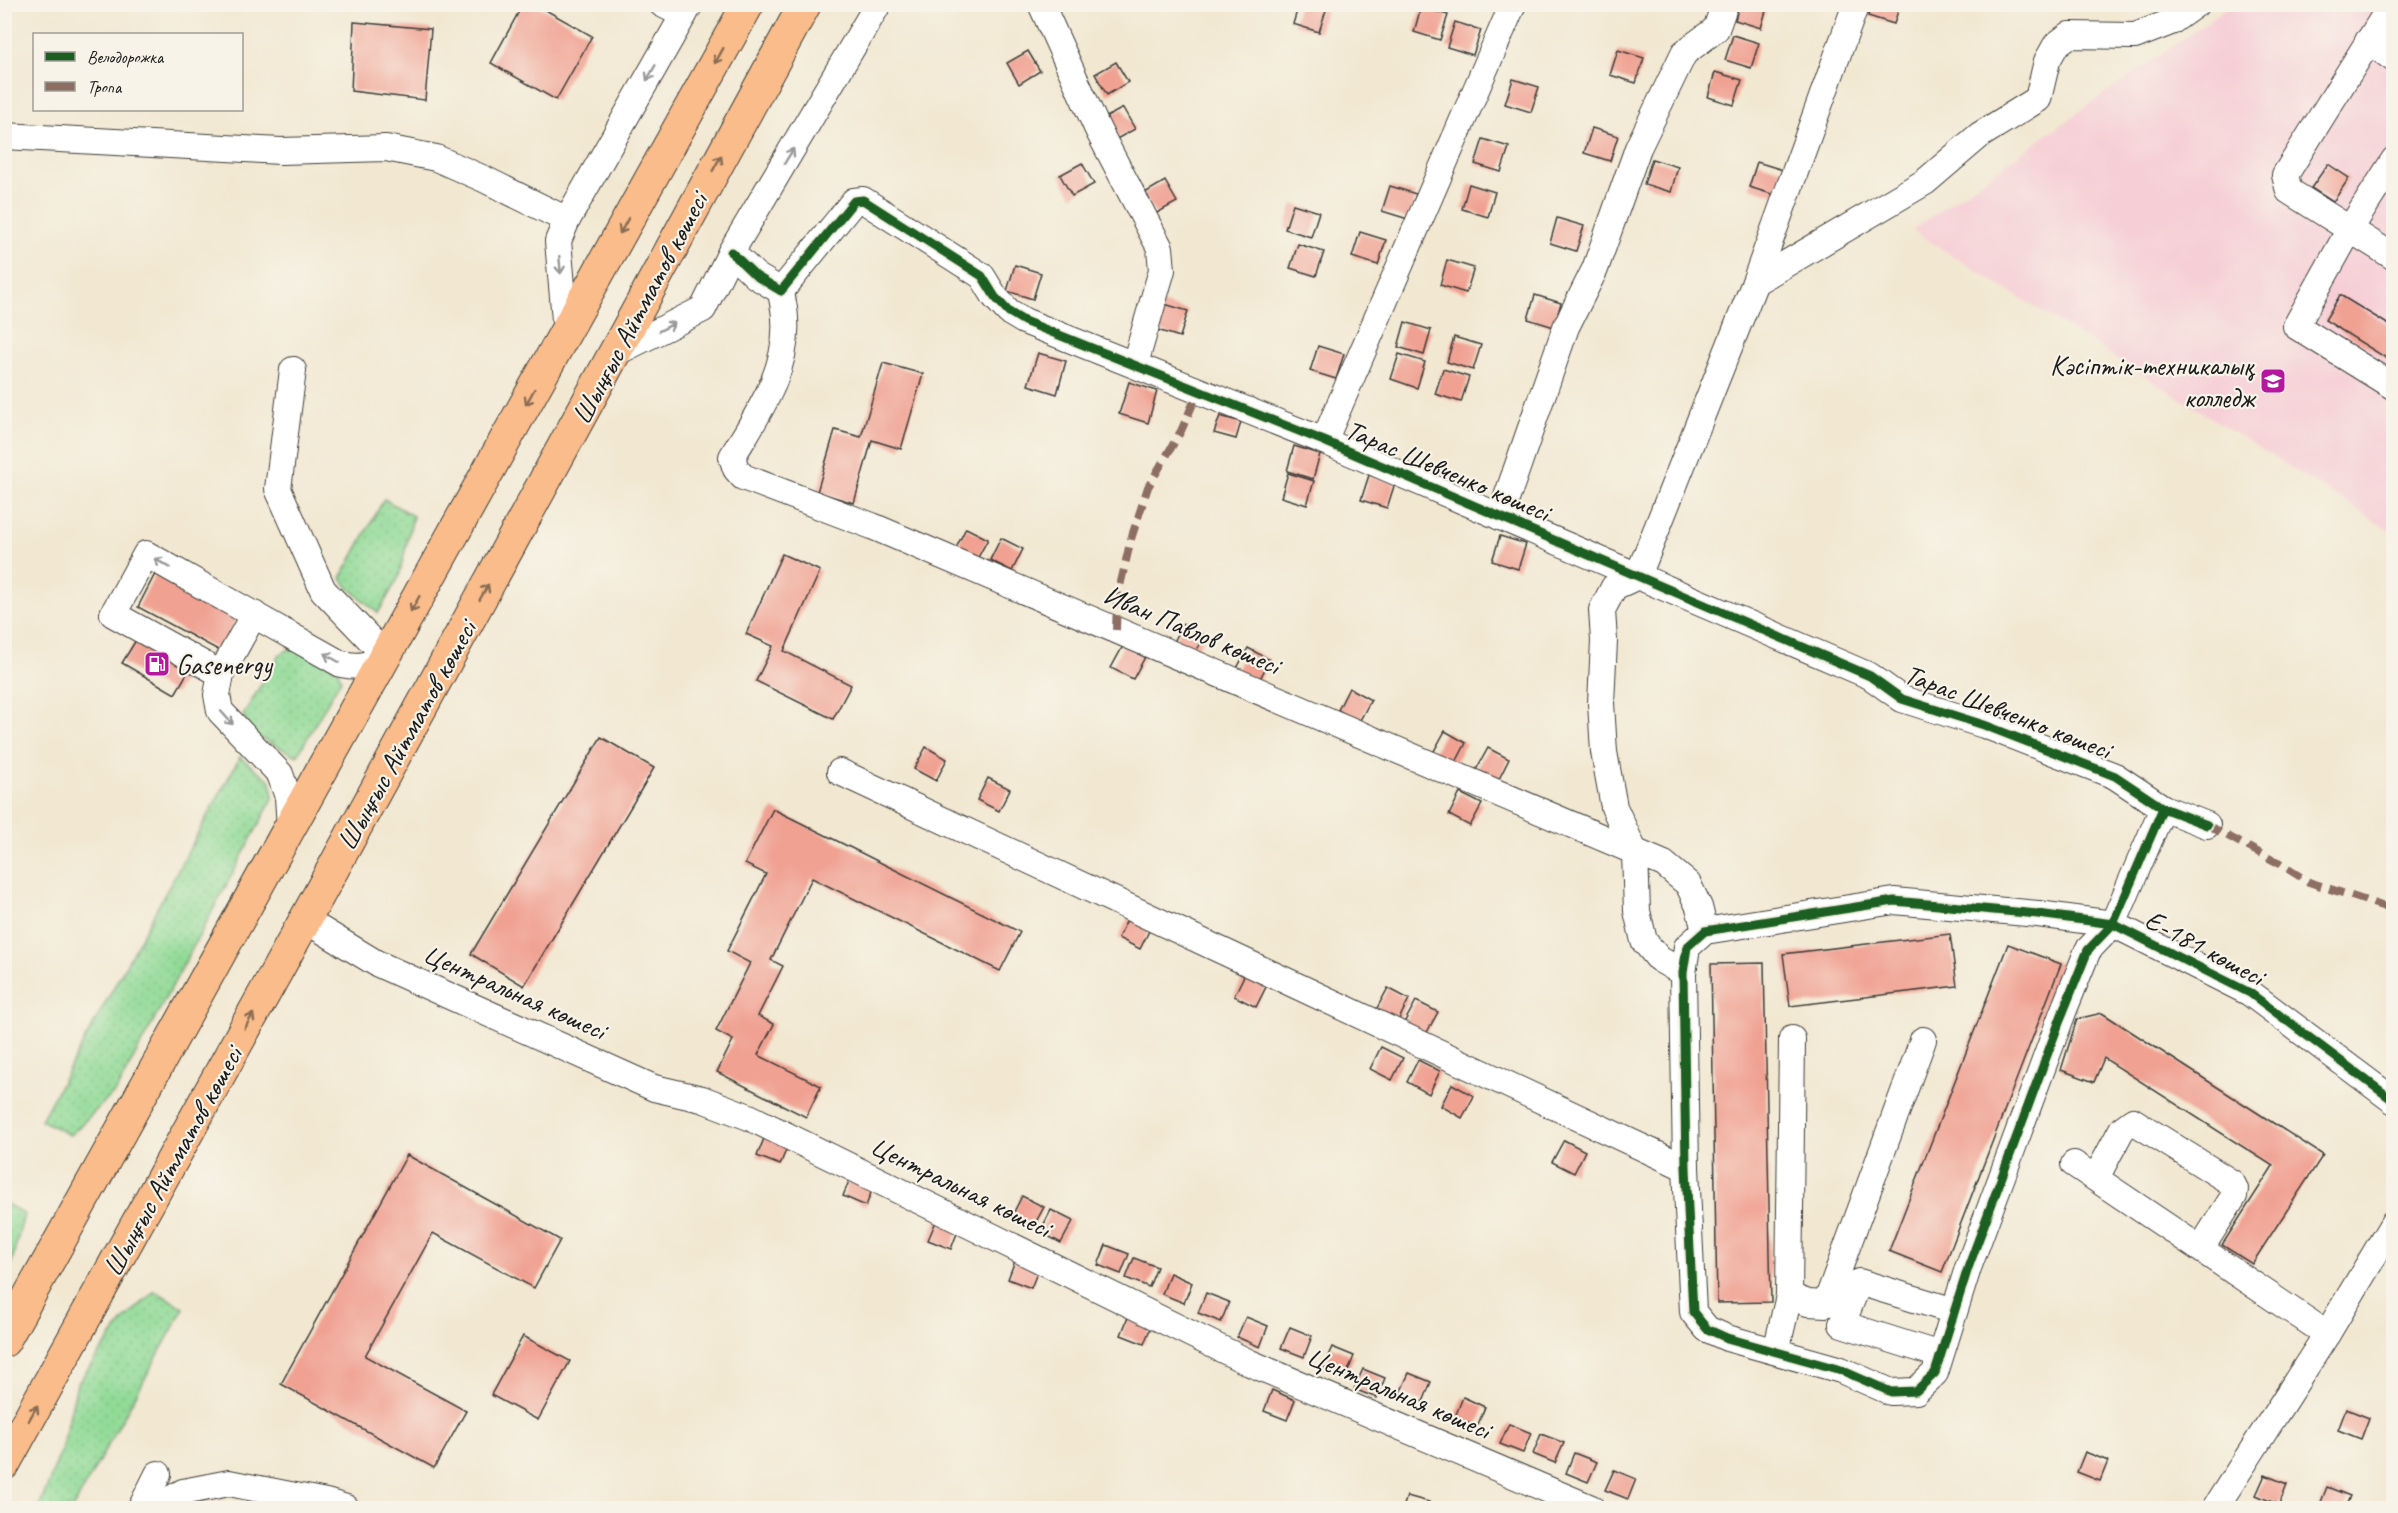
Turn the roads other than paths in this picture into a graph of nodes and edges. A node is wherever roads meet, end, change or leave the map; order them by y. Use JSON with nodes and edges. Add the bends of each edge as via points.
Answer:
{"nodes":[{"id":1,"x":748,"y":4,"type":"edge"},
{"id":2,"x":805,"y":4,"type":"edge"},
{"id":3,"x":878,"y":4,"type":"edge"},
{"id":4,"x":1041,"y":4,"type":"edge"},
{"id":5,"x":1513,"y":4,"type":"edge"},
{"id":6,"x":1725,"y":4,"type":"edge"},
{"id":7,"x":1856,"y":4,"type":"edge"},
{"id":8,"x":2196,"y":4,"type":"edge"},
{"id":9,"x":2392,"y":4,"type":"edge"},
{"id":10,"x":679,"y":8,"type":"edge"},
{"id":11,"x":2368,"y":41,"type":"junction"},
{"id":12,"x":2394,"y":59,"type":"edge"},
{"id":13,"x":4,"y":136,"type":"edge"},
{"id":14,"x":2394,"y":160,"type":"edge"},
{"id":15,"x":567,"y":220,"type":"junction"},
{"id":16,"x":2350,"y":229,"type":"junction"},
{"id":17,"x":732,"y":252,"type":"junction"},
{"id":18,"x":2394,"y":257,"type":"edge"},
{"id":19,"x":1755,"y":282,"type":"junction"},
{"id":20,"x":781,"y":291,"type":"junction"},
{"id":21,"x":566,"y":331,"type":"junction"},
{"id":22,"x":615,"y":353,"type":"junction"},
{"id":23,"x":1135,"y":364,"type":"junction"},
{"id":24,"x":293,"y":370,"type":"dead end"},
{"id":25,"x":2394,"y":387,"type":"edge"},
{"id":26,"x":1324,"y":441,"type":"junction"},
{"id":27,"x":1500,"y":517,"type":"junction"},
{"id":28,"x":1638,"y":576,"type":"junction"},
{"id":29,"x":254,"y":614,"type":"junction"},
{"id":30,"x":386,"y":656,"type":"junction"},
{"id":31,"x":221,"y":674,"type":"junction"},
{"id":32,"x":840,"y":772,"type":"dead end"},
{"id":33,"x":2163,"y":808,"type":"junction"},
{"id":34,"x":2207,"y":825,"type":"dead end"},
{"id":35,"x":290,"y":827,"type":"junction"},
{"id":36,"x":1635,"y":853,"type":"junction"},
{"id":37,"x":305,"y":920,"type":"junction"},
{"id":38,"x":2113,"y":924,"type":"junction"},
{"id":39,"x":1705,"y":931,"type":"junction"},
{"id":40,"x":1683,"y":973,"type":"junction"},
{"id":41,"x":1792,"y":1039,"type":"dead end"},
{"id":42,"x":1923,"y":1040,"type":"dead end"},
{"id":43,"x":2394,"y":1101,"type":"edge"},
{"id":44,"x":2074,"y":1164,"type":"dead end"},
{"id":45,"x":1686,"y":1168,"type":"junction"},
{"id":46,"x":2096,"y":1178,"type":"junction"},
{"id":47,"x":2394,"y":1222,"type":"edge"},
{"id":48,"x":2201,"y":1248,"type":"junction"},
{"id":49,"x":1789,"y":1296,"type":"junction"},
{"id":50,"x":1954,"y":1311,"type":"junction"},
{"id":51,"x":2327,"y":1334,"type":"junction"},
{"id":52,"x":4,"y":1341,"type":"edge"},
{"id":53,"x":1776,"y":1352,"type":"junction"},
{"id":54,"x":1940,"y":1355,"type":"junction"},
{"id":55,"x":4,"y":1464,"type":"edge"},
{"id":56,"x":158,"y":1474,"type":"dead end"},
{"id":57,"x":141,"y":1509,"type":"edge"},
{"id":58,"x":155,"y":1509,"type":"edge"},
{"id":59,"x":346,"y":1509,"type":"edge"},
{"id":60,"x":1590,"y":1509,"type":"edge"},
{"id":61,"x":2215,"y":1509,"type":"edge"}],
"edges":[{"from":1,"to":21,"type":"main road","name":"Шыңғыс Айтматов көшесі","one_way":true},
{"from":22,"to":2,"type":"main road","name":"Шыңғыс Айтматов көшесі","one_way":true},
{"from":17,"to":3,"type":"street","one_way":true},
{"from":4,"to":23,"type":"street","via":[[1098,130],[1160,248],[1162,270]]},
{"from":5,"to":26,"type":"street"},
{"from":6,"to":27,"type":"street","via":[[1716,29],[1684,53],[1638,148],[1595,269],[1566,327]]},
{"from":7,"to":19,"type":"street"},
{"from":8,"to":19,"type":"street","via":[[2171,22],[2135,36],[2069,35],[2056,45],[2047,61],[2038,99],[1980,135],[1925,182]]},
{"from":9,"to":11,"type":"street"},
{"from":10,"to":15,"type":"street","one_way":true},
{"from":11,"to":12,"type":"street"},
{"from":11,"to":16,"type":"street","via":[[2285,175],[2289,191]]},
{"from":13,"to":15,"type":"street","via":[[281,151],[386,148],[436,158]]},
{"from":14,"to":16,"type":"street"},
{"from":15,"to":21,"type":"street","one_way":true,"via":[[558,241]]},
{"from":16,"to":18,"type":"street"},
{"from":16,"to":25,"type":"street","via":[[2296,326]]},
{"from":17,"to":20,"type":"street","via":[[756,276]]},
{"from":22,"to":17,"type":"street","one_way":true,"via":[[703,309]]},
{"from":19,"to":28,"type":"street"},
{"from":20,"to":23,"type":"street","name":"Тарас Шевченко көшесі","via":[[854,201],[863,200],[982,276],[1009,312]]},
{"from":20,"to":36,"type":"street","name":"Иван Павлов көшесі","via":[[786,320],[784,348],[772,389],[732,457],[743,477],[872,526]]},
{"from":21,"to":30,"type":"main road","name":"Шыңғыс Айтматов көшесі","one_way":true},
{"from":37,"to":22,"type":"main road","name":"Шыңғыс Айтматов көшесі","one_way":true},
{"from":23,"to":26,"type":"street","name":"Тарас Шевченко көшесі"},
{"from":24,"to":30,"type":"street","via":[[278,489],[323,590]]},
{"from":26,"to":27,"type":"street","name":"Тарас Шевченко көшесі"},
{"from":27,"to":28,"type":"street","name":"Тарас Шевченко көшесі"},
{"from":28,"to":33,"type":"street","name":"Тарас Шевченко көшесі","via":[[1870,676],[1902,699],[1984,724],[2115,776]]},
{"from":28,"to":36,"type":"street","via":[[1614,587],[1602,610],[1604,752],[1614,807]]},
{"from":30,"to":29,"type":"street","one_way":true,"via":[[368,665],[341,664]]},
{"from":29,"to":31,"type":"street"},
{"from":29,"to":31,"type":"street","one_way":true,"via":[[146,554],[113,614]]},
{"from":30,"to":35,"type":"main road","name":"Шыңғыс Айтматов көшесі"},
{"from":31,"to":35,"type":"street","one_way":true,"via":[[217,695],[220,711],[280,774],[288,797]]},
{"from":32,"to":45,"type":"street"},
{"from":33,"to":34,"type":"street","name":"Тарас Шевченко көшесі"},
{"from":33,"to":38,"type":"street"},
{"from":35,"to":52,"type":"main road","name":"Шыңғыс Айтматов көшесі"},
{"from":36,"to":39,"type":"street","name":"Иван Павлов көшесі","via":[[1664,864],[1688,884]]},
{"from":36,"to":40,"type":"street","via":[[1637,911],[1644,941],[1659,959]]},
{"from":55,"to":37,"type":"main road","name":"Шыңғыс Айтматов көшесі","one_way":true},
{"from":37,"to":60,"type":"street","name":"Центральная көшесі","via":[[376,963],[654,1088],[702,1099],[749,1117],[1250,1363]]},
{"from":38,"to":39,"type":"street","name":"Е-181 көшесі","via":[[1894,901]]},
{"from":38,"to":43,"type":"street","name":"Е-181 көшесі","via":[[2250,993]]},
{"from":38,"to":50,"type":"street","via":[[2088,950],[2062,1012]]},
{"from":39,"to":40,"type":"street","via":[[1687,947]]},
{"from":40,"to":45,"type":"street"},
{"from":41,"to":49,"type":"street"},
{"from":42,"to":49,"type":"street","via":[[1827,1304],[1808,1304]]},
{"from":44,"to":46,"type":"street"},
{"from":45,"to":53,"type":"street","via":[[1693,1312],[1707,1329]]},
{"from":46,"to":48,"type":"street"},
{"from":46,"to":48,"type":"street","via":[[2122,1129],[2133,1121],[2232,1183],[2234,1196]]},
{"from":47,"to":51,"type":"street"},
{"from":48,"to":51,"type":"street"},
{"from":49,"to":53,"type":"street"},
{"from":50,"to":54,"type":"street"},
{"from":50,"to":54,"type":"street","via":[[1859,1282],[1842,1324]]},
{"from":51,"to":61,"type":"street"},
{"from":53,"to":54,"type":"street","via":[[1841,1370],[1891,1392],[1916,1391],[1935,1372]]},
{"from":56,"to":57,"type":"street"},
{"from":58,"to":59,"type":"street","via":[[183,1492],[228,1483]]}]}
